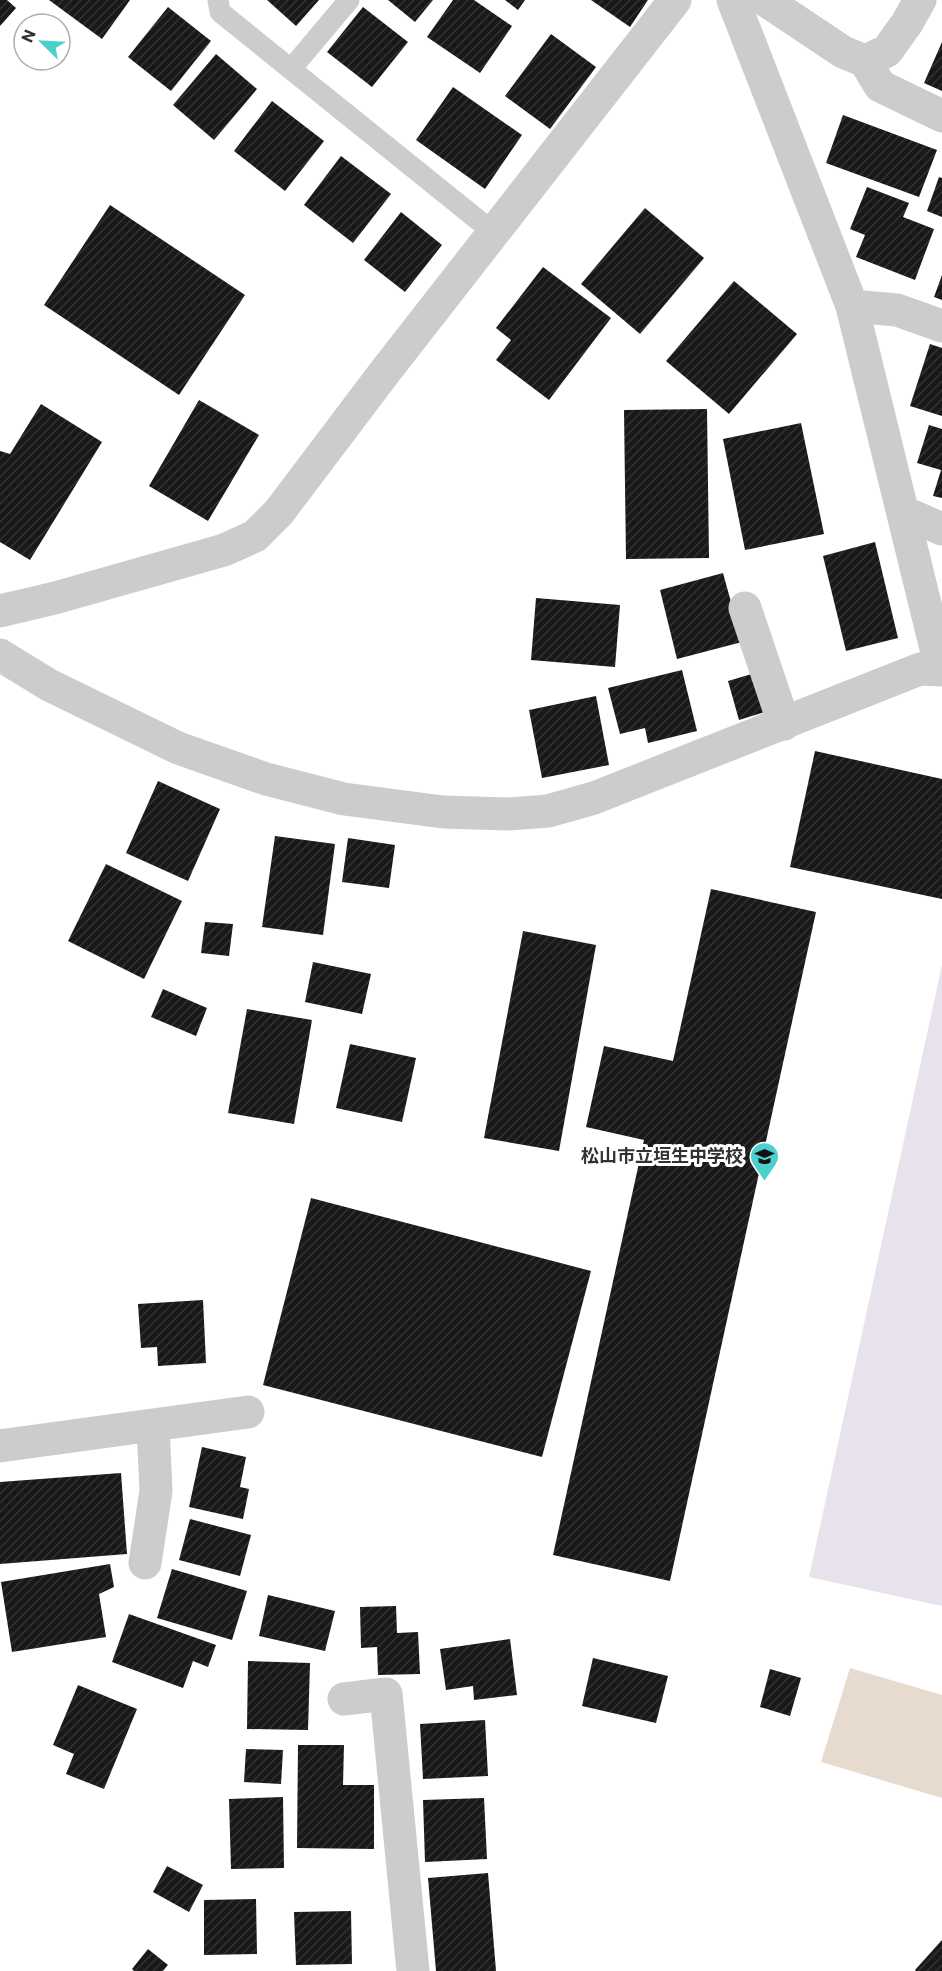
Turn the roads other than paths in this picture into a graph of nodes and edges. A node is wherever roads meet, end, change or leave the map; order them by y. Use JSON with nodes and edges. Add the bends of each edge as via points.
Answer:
{"nodes":[{"id":1,"x":218,"y":0,"type":"edge"},
{"id":2,"x":349,"y":0,"type":"edge"},
{"id":3,"x":675,"y":0,"type":"edge"},
{"id":4,"x":733,"y":0,"type":"edge"},
{"id":5,"x":765,"y":0,"type":"edge"},
{"id":6,"x":920,"y":0,"type":"edge"},
{"id":7,"x":865,"y":61,"type":"junction"},
{"id":8,"x":291,"y":69,"type":"junction"},
{"id":9,"x":942,"y":116,"type":"edge"},
{"id":10,"x":493,"y":232,"type":"junction"},
{"id":11,"x":852,"y":306,"type":"junction"},
{"id":12,"x":942,"y":326,"type":"edge"},
{"id":13,"x":903,"y":512,"type":"junction"},
{"id":14,"x":942,"y":529,"type":"edge"},
{"id":15,"x":745,"y":608,"type":"dead end"},
{"id":16,"x":0,"y":611,"type":"edge"},
{"id":17,"x":0,"y":655,"type":"edge"},
{"id":18,"x":941,"y":670,"type":"edge"},
{"id":19,"x":784,"y":724,"type":"junction"},
{"id":20,"x":248,"y":1412,"type":"dead end"},
{"id":21,"x":153,"y":1426,"type":"junction"},
{"id":22,"x":0,"y":1446,"type":"edge"},
{"id":23,"x":145,"y":1563,"type":"dead end"},
{"id":24,"x":344,"y":1699,"type":"dead end"},
{"id":25,"x":413,"y":1971,"type":"edge"}],
"edges":[{"from":1,"to":8,"type":"lane","via":[[220,12]]},
{"from":2,"to":8,"type":"lane"},
{"from":3,"to":10,"type":"street"},
{"from":4,"to":11,"type":"street"},
{"from":5,"to":7,"type":"street","via":[[843,52]]},
{"from":6,"to":7,"type":"street","via":[[887,51]]},
{"from":7,"to":9,"type":"street","via":[[880,86]]},
{"from":8,"to":10,"type":"lane"},
{"from":10,"to":16,"type":"street","via":[[279,512],[255,536],[224,549]]},
{"from":11,"to":12,"type":"street","via":[[897,310]]},
{"from":11,"to":13,"type":"street"},
{"from":13,"to":14,"type":"street"},
{"from":13,"to":18,"type":"street"},
{"from":15,"to":19,"type":"street"},
{"from":17,"to":19,"type":"street","via":[[49,685],[178,748],[266,779],[344,799],[443,812],[508,814],[548,810],[594,798]]},
{"from":18,"to":19,"type":"street","via":[[920,669]]},
{"from":20,"to":21,"type":"street"},
{"from":21,"to":22,"type":"street"},
{"from":21,"to":23,"type":"street","via":[[156,1491]]},
{"from":24,"to":25,"type":"street","via":[[386,1694]]}]}
